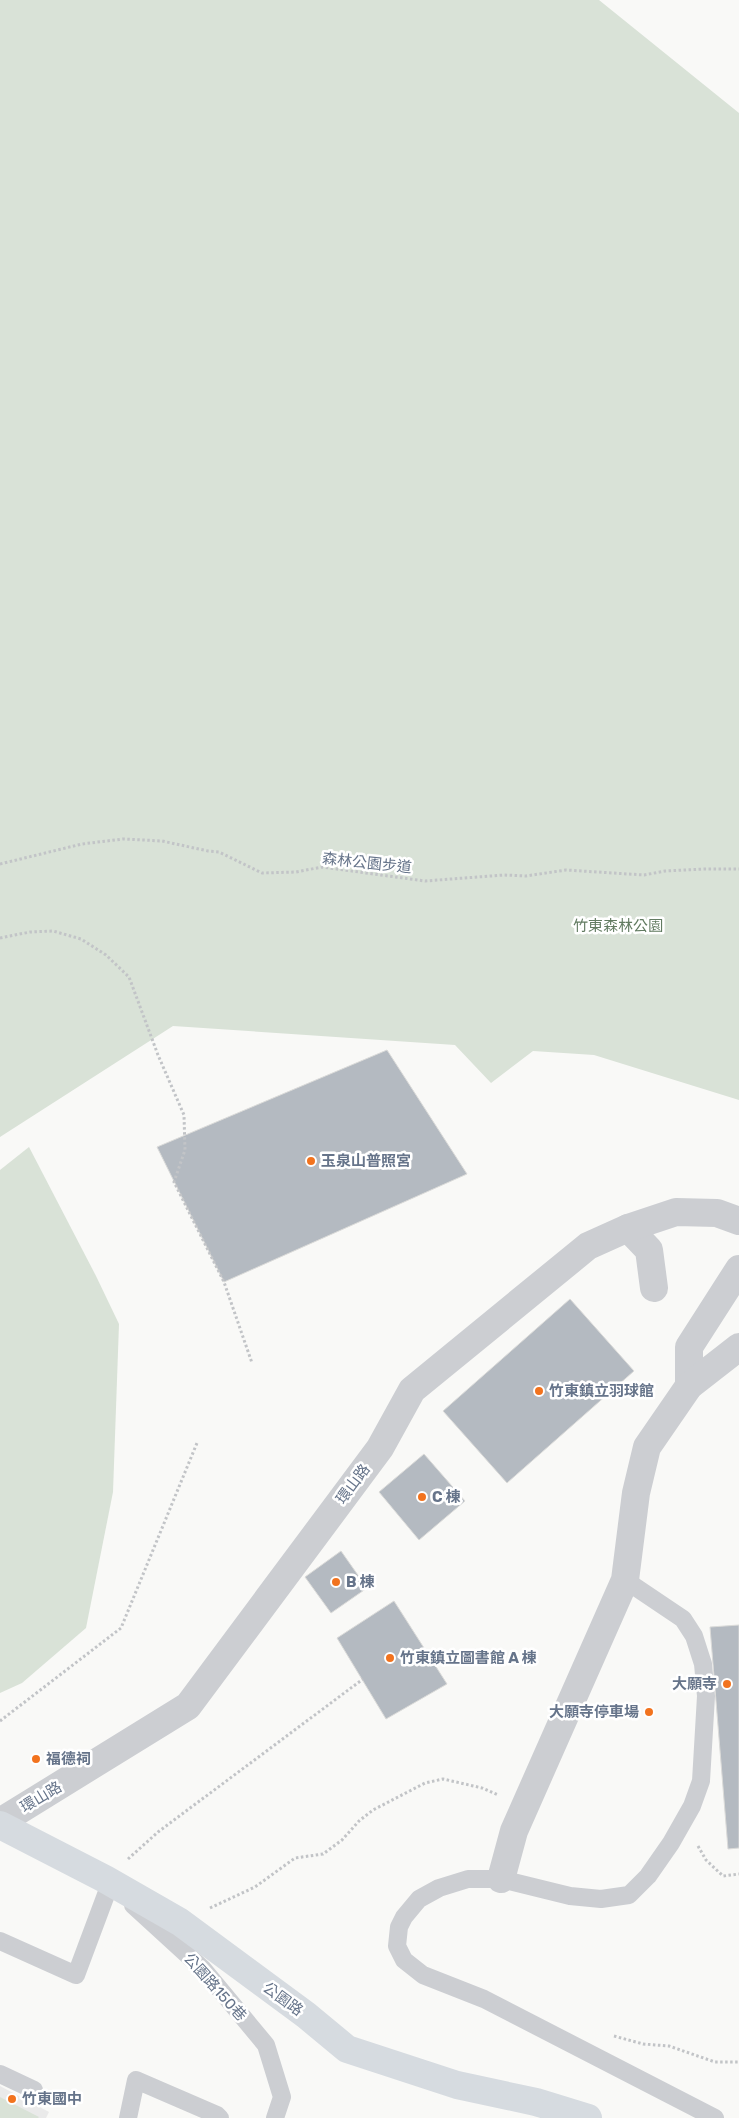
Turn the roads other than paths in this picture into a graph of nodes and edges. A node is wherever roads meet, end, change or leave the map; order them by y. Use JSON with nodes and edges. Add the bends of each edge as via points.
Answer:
{"nodes":[{"id":1,"x":739,"y":1221,"type":"edge"},
{"id":2,"x":628,"y":1228,"type":"junction"},
{"id":3,"x":739,"y":1270,"type":"edge"},
{"id":4,"x":654,"y":1288,"type":"dead end"},
{"id":5,"x":739,"y":1347,"type":"edge"},
{"id":6,"x":689,"y":1386,"type":"junction"},
{"id":7,"x":621,"y":1589,"type":"junction"},
{"id":8,"x":0,"y":1824,"type":"edge"},
{"id":9,"x":503,"y":1872,"type":"junction"},
{"id":10,"x":108,"y":1882,"type":"junction"},
{"id":11,"x":0,"y":1941,"type":"edge"},
{"id":12,"x":0,"y":2074,"type":"edge"},
{"id":13,"x":34,"y":2090,"type":"dead end"},
{"id":14,"x":128,"y":2118,"type":"edge"},
{"id":15,"x":220,"y":2118,"type":"edge"},
{"id":16,"x":275,"y":2118,"type":"edge"},
{"id":17,"x":588,"y":2118,"type":"edge"},
{"id":18,"x":715,"y":2118,"type":"edge"}],
"edges":[{"from":1,"to":2,"type":"street","name":"環山路","via":[[717,1213],[676,1212]]},
{"from":2,"to":4,"type":"street","via":[[649,1250]]},
{"from":2,"to":8,"type":"street","name":"環山路","via":[[588,1246],[412,1390],[380,1448],[188,1706]]},
{"from":3,"to":6,"type":"street","via":[[689,1347]]},
{"from":5,"to":6,"type":"street"},
{"from":6,"to":7,"type":"street","via":[[647,1447],[636,1493]]},
{"from":7,"to":9,"type":"street","via":[[514,1831]]},
{"from":7,"to":9,"type":"lane","via":[[683,1619],[694,1636],[703,1664],[706,1696],[701,1781],[687,1815],[648,1876],[630,1894],[601,1899],[570,1896]]},
{"from":8,"to":10,"type":"street","name":"公園路"},
{"from":9,"to":18,"type":"lane","via":[[439,1888],[419,1899],[399,1927],[397,1946],[404,1960],[423,1976],[484,1999]]},
{"from":10,"to":11,"type":"lane","via":[[76,1975]]},
{"from":10,"to":16,"type":"lane","name":"公園路150巷","via":[[203,1969],[266,2045],[282,2097]]},
{"from":10,"to":17,"type":"street","name":"公園路","via":[[180,1922],[347,2049],[457,2085],[536,2102]]},
{"from":12,"to":13,"type":"lane"},
{"from":14,"to":15,"type":"lane","via":[[136,2080]]}]}
